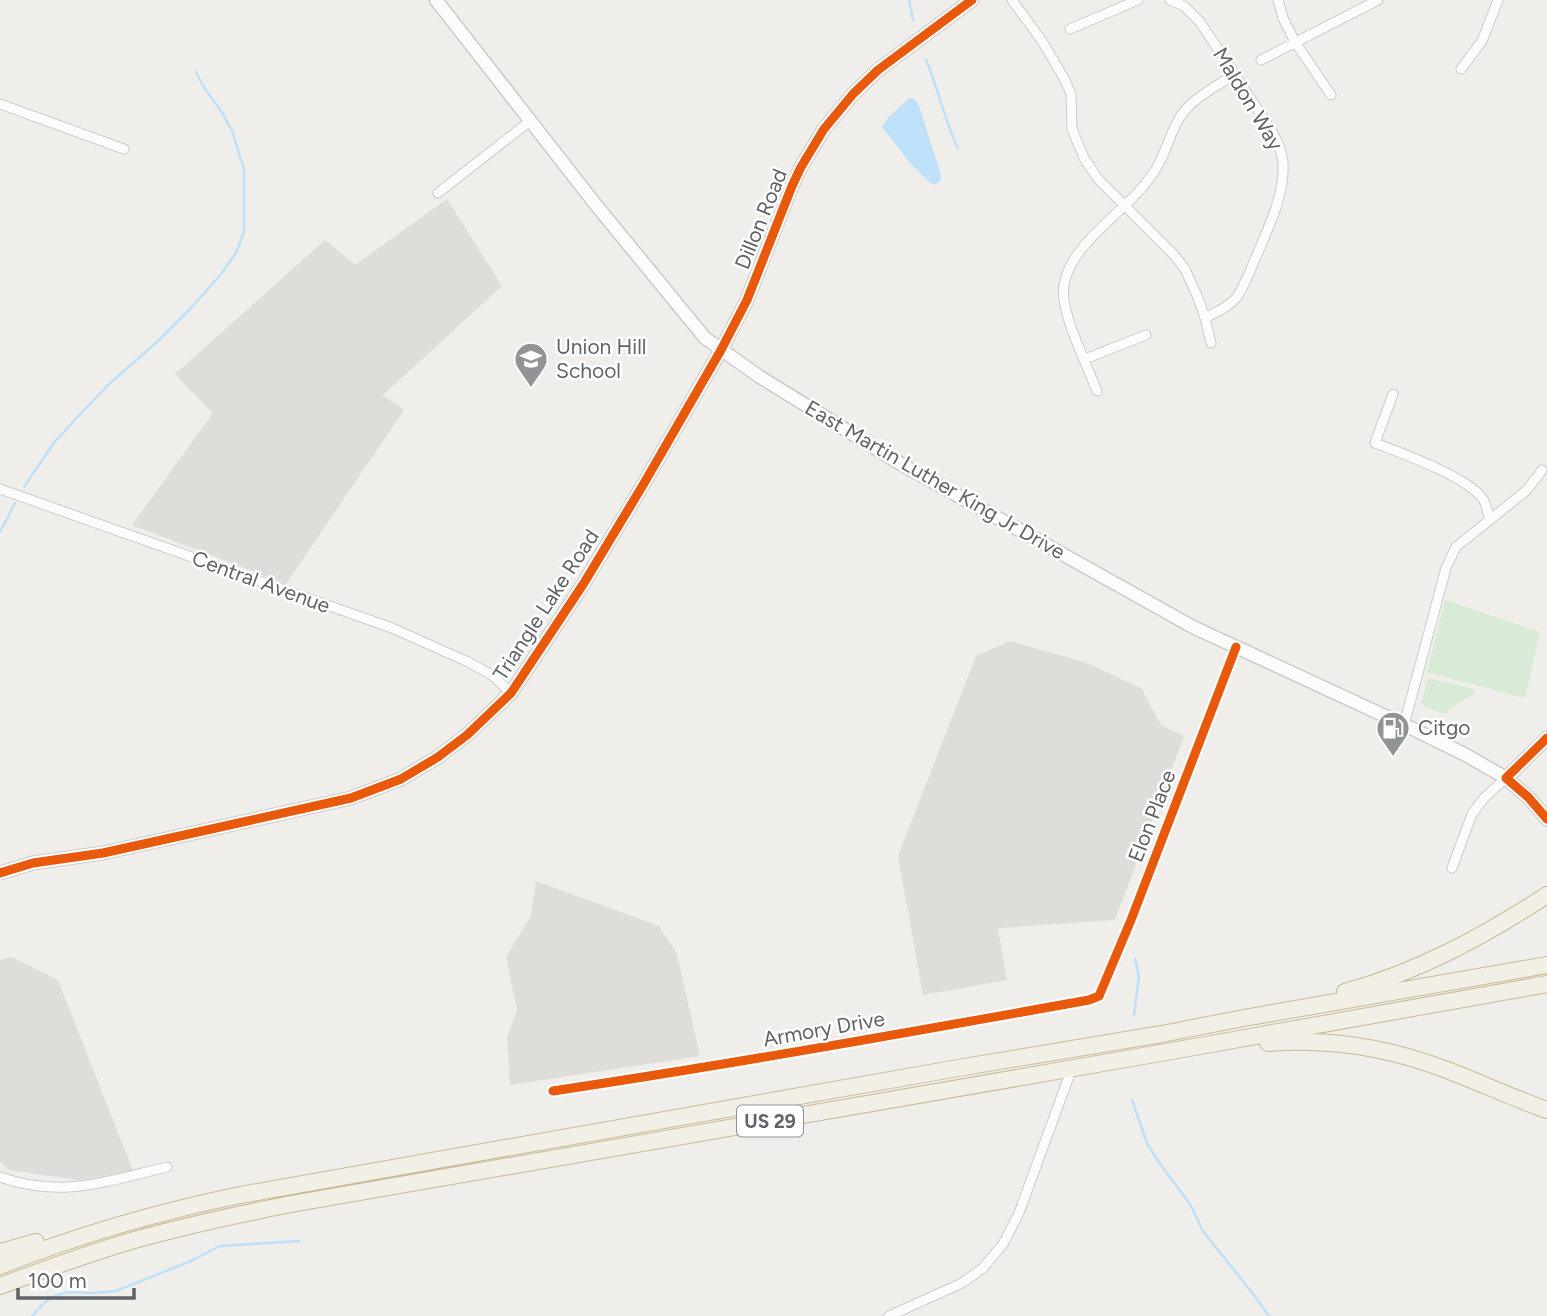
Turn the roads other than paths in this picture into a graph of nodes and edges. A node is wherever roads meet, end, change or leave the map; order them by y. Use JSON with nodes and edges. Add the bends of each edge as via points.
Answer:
{"nodes":[{"id":1,"x":436,"y":0,"type":"edge"},
{"id":2,"x":972,"y":0,"type":"edge"},
{"id":3,"x":1012,"y":0,"type":"edge"},
{"id":4,"x":1138,"y":0,"type":"edge"},
{"id":5,"x":1170,"y":0,"type":"edge"},
{"id":6,"x":1278,"y":0,"type":"edge"},
{"id":7,"x":1378,"y":0,"type":"edge"},
{"id":8,"x":1498,"y":0,"type":"edge"},
{"id":9,"x":1070,"y":29,"type":"dead end"},
{"id":10,"x":1295,"y":42,"type":"junction"},
{"id":11,"x":1261,"y":60,"type":"dead end"},
{"id":12,"x":1461,"y":69,"type":"dead end"},
{"id":13,"x":1235,"y":74,"type":"junction"},
{"id":14,"x":1331,"y":95,"type":"dead end"},
{"id":15,"x":0,"y":104,"type":"edge"},
{"id":16,"x":530,"y":121,"type":"junction"},
{"id":17,"x":124,"y":149,"type":"dead end"},
{"id":18,"x":438,"y":193,"type":"dead end"},
{"id":19,"x":1124,"y":206,"type":"junction"},
{"id":20,"x":1205,"y":318,"type":"junction"},
{"id":21,"x":1146,"y":335,"type":"dead end"},
{"id":22,"x":1211,"y":343,"type":"dead end"},
{"id":23,"x":721,"y":350,"type":"junction"},
{"id":24,"x":1085,"y":359,"type":"junction"},
{"id":25,"x":1097,"y":390,"type":"dead end"},
{"id":26,"x":1393,"y":394,"type":"dead end"},
{"id":27,"x":1542,"y":470,"type":"dead end"},
{"id":28,"x":0,"y":489,"type":"edge"},
{"id":29,"x":1490,"y":520,"type":"junction"},
{"id":30,"x":1237,"y":648,"type":"junction"},
{"id":31,"x":511,"y":693,"type":"junction"},
{"id":32,"x":1404,"y":725,"type":"junction"},
{"id":33,"x":1547,"y":738,"type":"edge"},
{"id":34,"x":1506,"y":778,"type":"junction"},
{"id":35,"x":1547,"y":819,"type":"edge"},
{"id":36,"x":1452,"y":868,"type":"dead end"},
{"id":37,"x":0,"y":873,"type":"edge"},
{"id":38,"x":1547,"y":895,"type":"edge"},
{"id":39,"x":1547,"y":965,"type":"edge"},
{"id":40,"x":1547,"y":984,"type":"edge"},
{"id":41,"x":1099,"y":996,"type":"joint"},
{"id":42,"x":1244,"y":1018,"type":"junction"},
{"id":43,"x":1172,"y":1051,"type":"junction"},
{"id":44,"x":1072,"y":1068,"type":"junction"},
{"id":45,"x":553,"y":1091,"type":"dead end"},
{"id":46,"x":1547,"y":1110,"type":"edge"},
{"id":47,"x":167,"y":1167,"type":"dead end"},
{"id":48,"x":0,"y":1177,"type":"edge"},
{"id":49,"x":110,"y":1228,"type":"junction"},
{"id":50,"x":0,"y":1252,"type":"edge"},
{"id":51,"x":81,"y":1257,"type":"junction"},
{"id":52,"x":0,"y":1266,"type":"edge"},
{"id":53,"x":0,"y":1286,"type":"edge"},
{"id":54,"x":0,"y":1297,"type":"edge"},
{"id":55,"x":889,"y":1316,"type":"edge"}],
"edges":[{"from":1,"to":16,"type":"street","name":"East Martin Luther King Jr Drive"},
{"from":2,"to":23,"type":"street","name":"Dillon Road","via":[[878,70],[824,130],[801,167],[747,300]]},
{"from":3,"to":19,"type":"street","via":[[1065,80],[1071,94],[1073,129],[1084,158]]},
{"from":4,"to":9,"type":"street"},
{"from":5,"to":13,"type":"street","name":"Maldon Way","via":[[1200,22]]},
{"from":6,"to":10,"type":"street"},
{"from":7,"to":10,"type":"street"},
{"from":8,"to":12,"type":"street","via":[[1482,41]]},
{"from":10,"to":11,"type":"street"},
{"from":10,"to":14,"type":"street"},
{"from":13,"to":19,"type":"street","via":[[1187,108],[1153,173]]},
{"from":13,"to":20,"type":"street","name":"Maldon Way","via":[[1278,142],[1283,178],[1244,284],[1230,304]]},
{"from":15,"to":17,"type":"street"},
{"from":16,"to":18,"type":"street"},
{"from":16,"to":23,"type":"street","name":"East Martin Luther King Jr Drive","via":[[657,281],[705,338]]},
{"from":19,"to":20,"type":"street","via":[[1174,255],[1192,283]]},
{"from":19,"to":24,"type":"street","via":[[1089,240],[1064,282],[1064,305]]},
{"from":20,"to":22,"type":"street"},
{"from":21,"to":24,"type":"street"},
{"from":23,"to":30,"type":"street","name":"East Martin Luther King Jr Drive","via":[[901,464]]},
{"from":23,"to":31,"type":"street","name":"Triangle Lake Road","via":[[584,583]]},
{"from":24,"to":25,"type":"street"},
{"from":26,"to":29,"type":"street","via":[[1375,443],[1471,488],[1483,499]]},
{"from":27,"to":29,"type":"street","via":[[1527,490]]},
{"from":28,"to":31,"type":"street","name":"Central Avenue","via":[[392,628],[466,661]]},
{"from":29,"to":32,"type":"street","via":[[1452,553]]},
{"from":30,"to":32,"type":"street","name":"East Martin Luther King Jr Drive"},
{"from":30,"to":41,"type":"street","name":"Elon Place"},
{"from":31,"to":37,"type":"street","name":"Triangle Lake Road","via":[[438,757],[401,779],[351,798]]},
{"from":32,"to":34,"type":"street","name":"East Martin Luther King Jr Drive"},
{"from":33,"to":34,"type":"street"},
{"from":34,"to":35,"type":"street","name":"East Martin Luther King Jr Drive"},
{"from":34,"to":36,"type":"street","via":[[1472,814]]},
{"from":38,"to":42,"type":"highway","via":[[1468,943],[1416,967],[1356,989]]},
{"from":39,"to":42,"type":"highway","number":"US 29"},
{"from":40,"to":43,"type":"highway","number":"US 29"},
{"from":41,"to":45,"type":"street","name":"Armory Drive"},
{"from":42,"to":49,"type":"highway","number":"US 29","via":[[240,1195]]},
{"from":43,"to":44,"type":"highway","number":"US 29"},
{"from":43,"to":46,"type":"highway","via":[[1283,1042],[1368,1047],[1423,1061]]},
{"from":44,"to":51,"type":"highway","number":"US 29","via":[[291,1204],[203,1222]]},
{"from":44,"to":55,"type":"street","via":[[1003,1244],[983,1268],[962,1283]]},
{"from":47,"to":48,"type":"street","via":[[68,1188],[44,1188]]},
{"from":49,"to":50,"type":"highway","via":[[78,1231]]},
{"from":49,"to":52,"type":"highway","number":"US 29"},
{"from":51,"to":53,"type":"highway","number":"US 29"},
{"from":51,"to":54,"type":"highway"}]}
